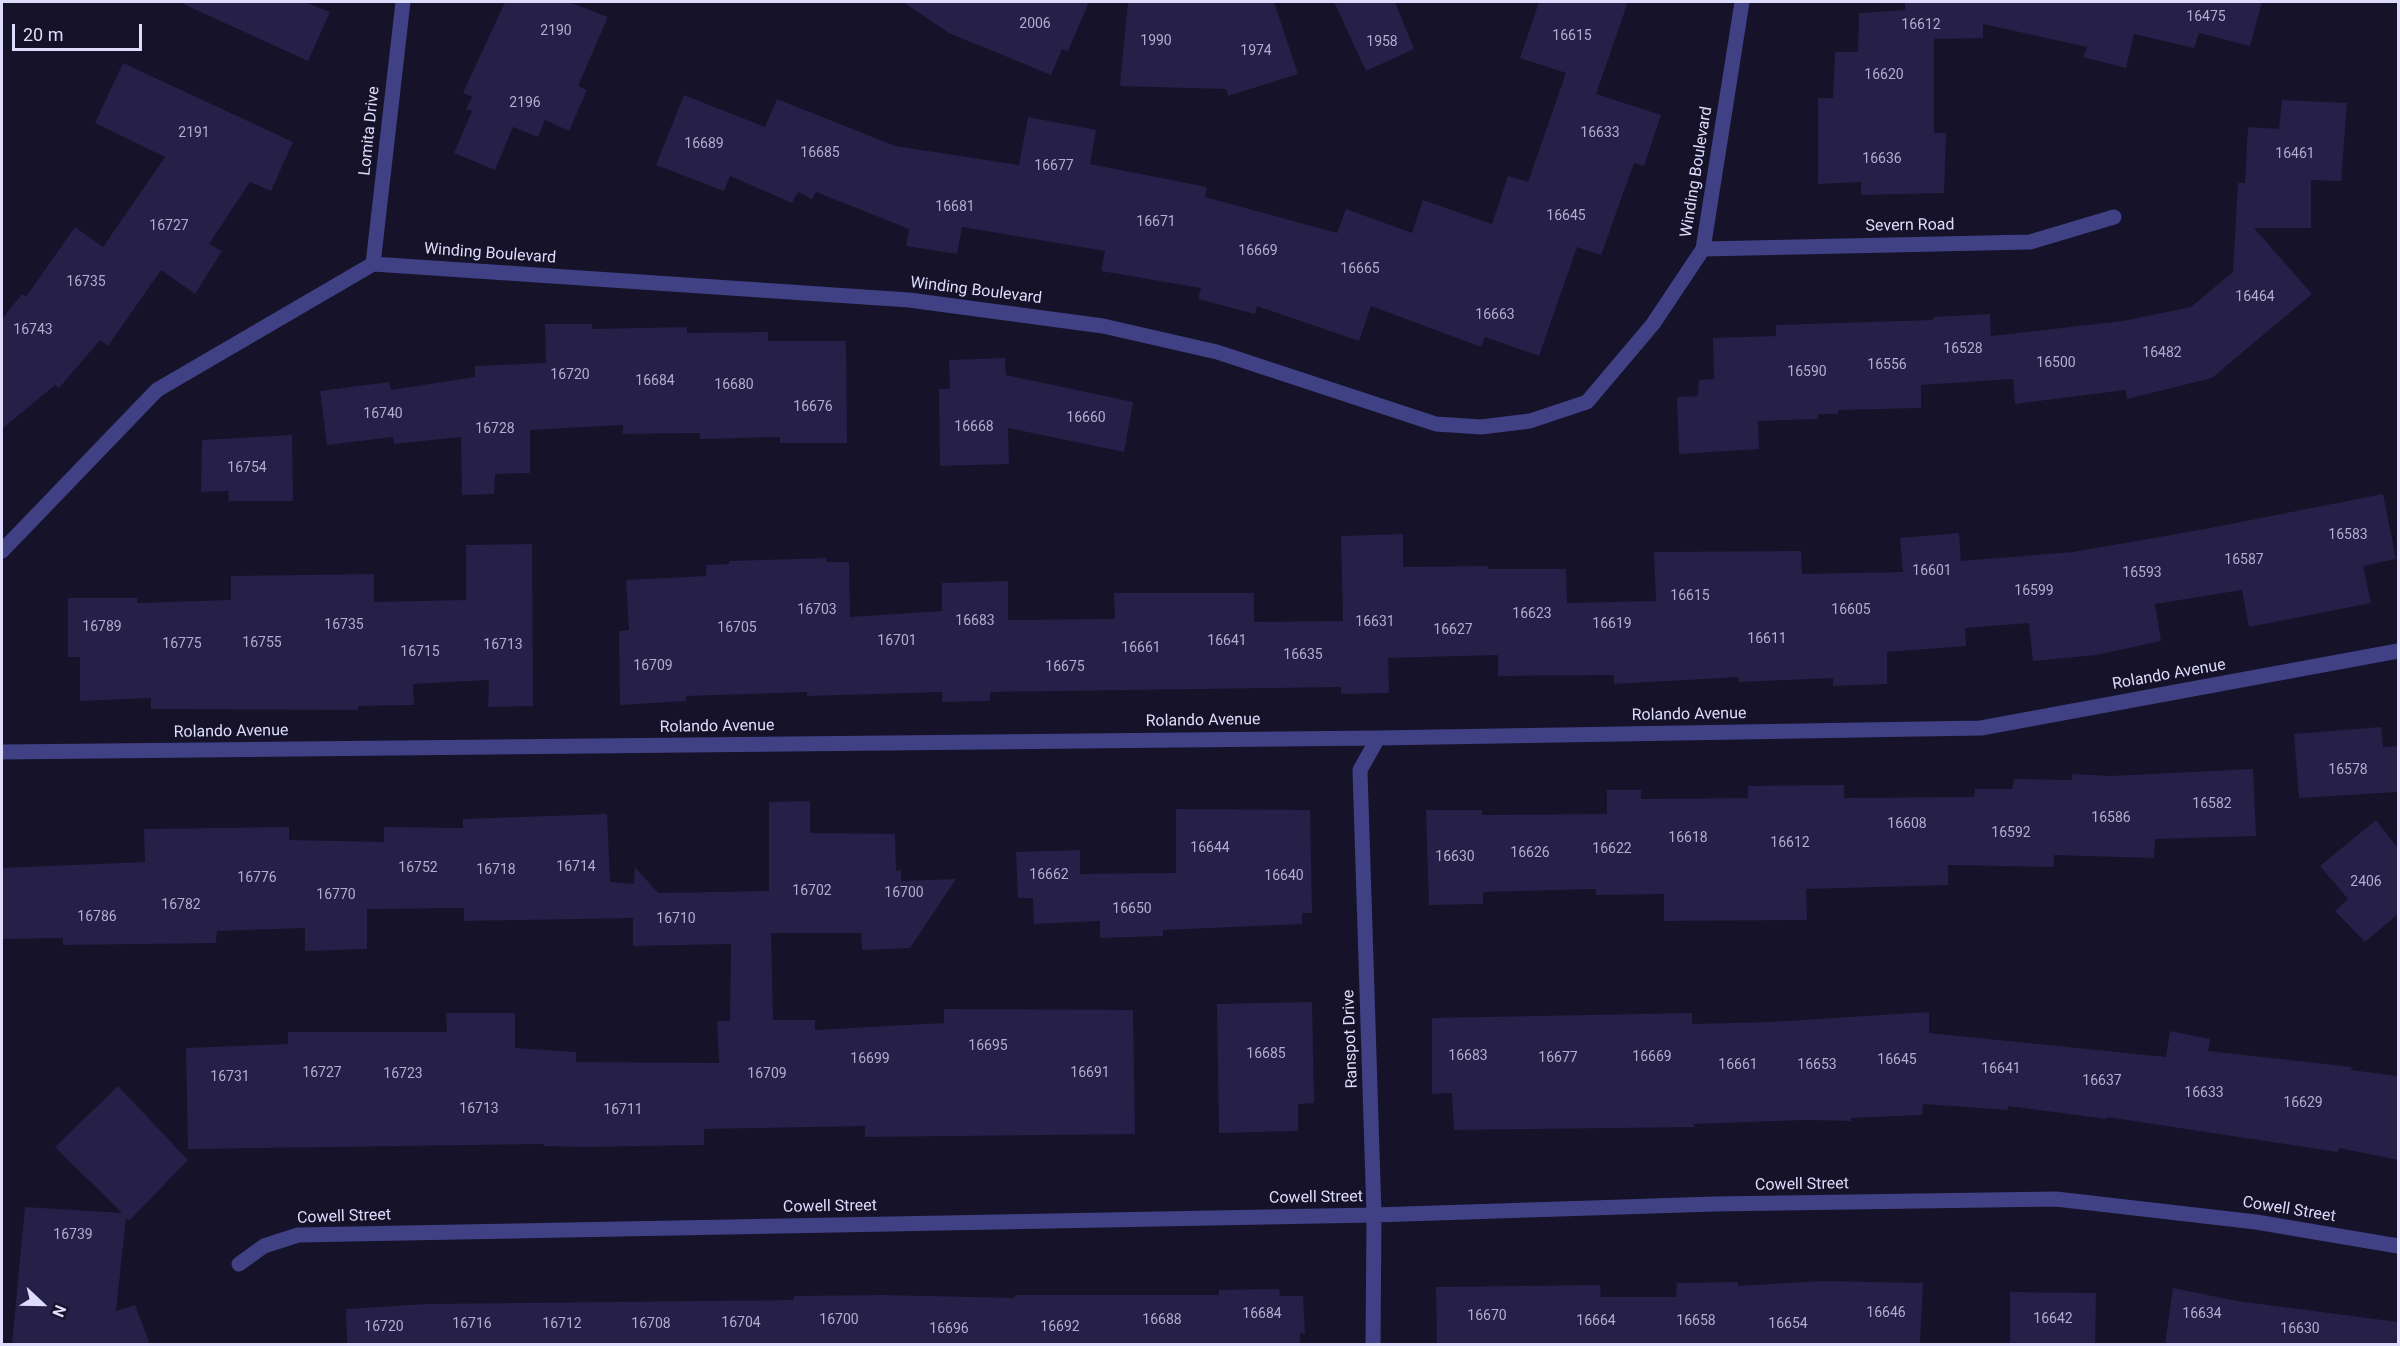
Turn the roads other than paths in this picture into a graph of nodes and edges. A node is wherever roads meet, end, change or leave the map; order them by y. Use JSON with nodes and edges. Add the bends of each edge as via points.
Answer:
{"nodes":[{"id":1,"x":402,"y":2,"type":"edge"},
{"id":2,"x":1742,"y":2,"type":"edge"},
{"id":3,"x":2114,"y":217,"type":"dead end"},
{"id":4,"x":1703,"y":249,"type":"junction"},
{"id":5,"x":373,"y":264,"type":"junction"},
{"id":6,"x":2,"y":551,"type":"edge"},
{"id":7,"x":2398,"y":651,"type":"edge"},
{"id":8,"x":1378,"y":738,"type":"junction"},
{"id":9,"x":2,"y":752,"type":"edge"},
{"id":10,"x":1374,"y":1215,"type":"junction"},
{"id":11,"x":2398,"y":1246,"type":"edge"},
{"id":12,"x":239,"y":1264,"type":"dead end"},
{"id":13,"x":1373,"y":1344,"type":"edge"}],
"edges":[{"from":1,"to":5,"type":"street","name":"Lomita Drive"},
{"from":2,"to":4,"type":"street","name":"Winding Boulevard"},
{"from":3,"to":4,"type":"street","name":"Severn Road","via":[[2030,242]]},
{"from":4,"to":5,"type":"street","name":"Winding Boulevard","via":[[1653,324],[1587,402],[1530,421],[1481,427],[1436,424],[1217,351],[1103,326],[909,300]]},
{"from":5,"to":6,"type":"street","via":[[157,390]]},
{"from":7,"to":8,"type":"street","name":"Rolando Avenue","via":[[1982,728]]},
{"from":8,"to":9,"type":"street","name":"Rolando Avenue"},
{"from":8,"to":10,"type":"street","name":"Ranspot Drive","via":[[1360,770]]},
{"from":10,"to":11,"type":"street","name":"Cowell Street","via":[[1714,1204],[2056,1199],[2256,1222]]},
{"from":10,"to":12,"type":"street","name":"Cowell Street","via":[[298,1234],[264,1246]]},
{"from":10,"to":13,"type":"street","name":"Ranspot Drive"}]}
